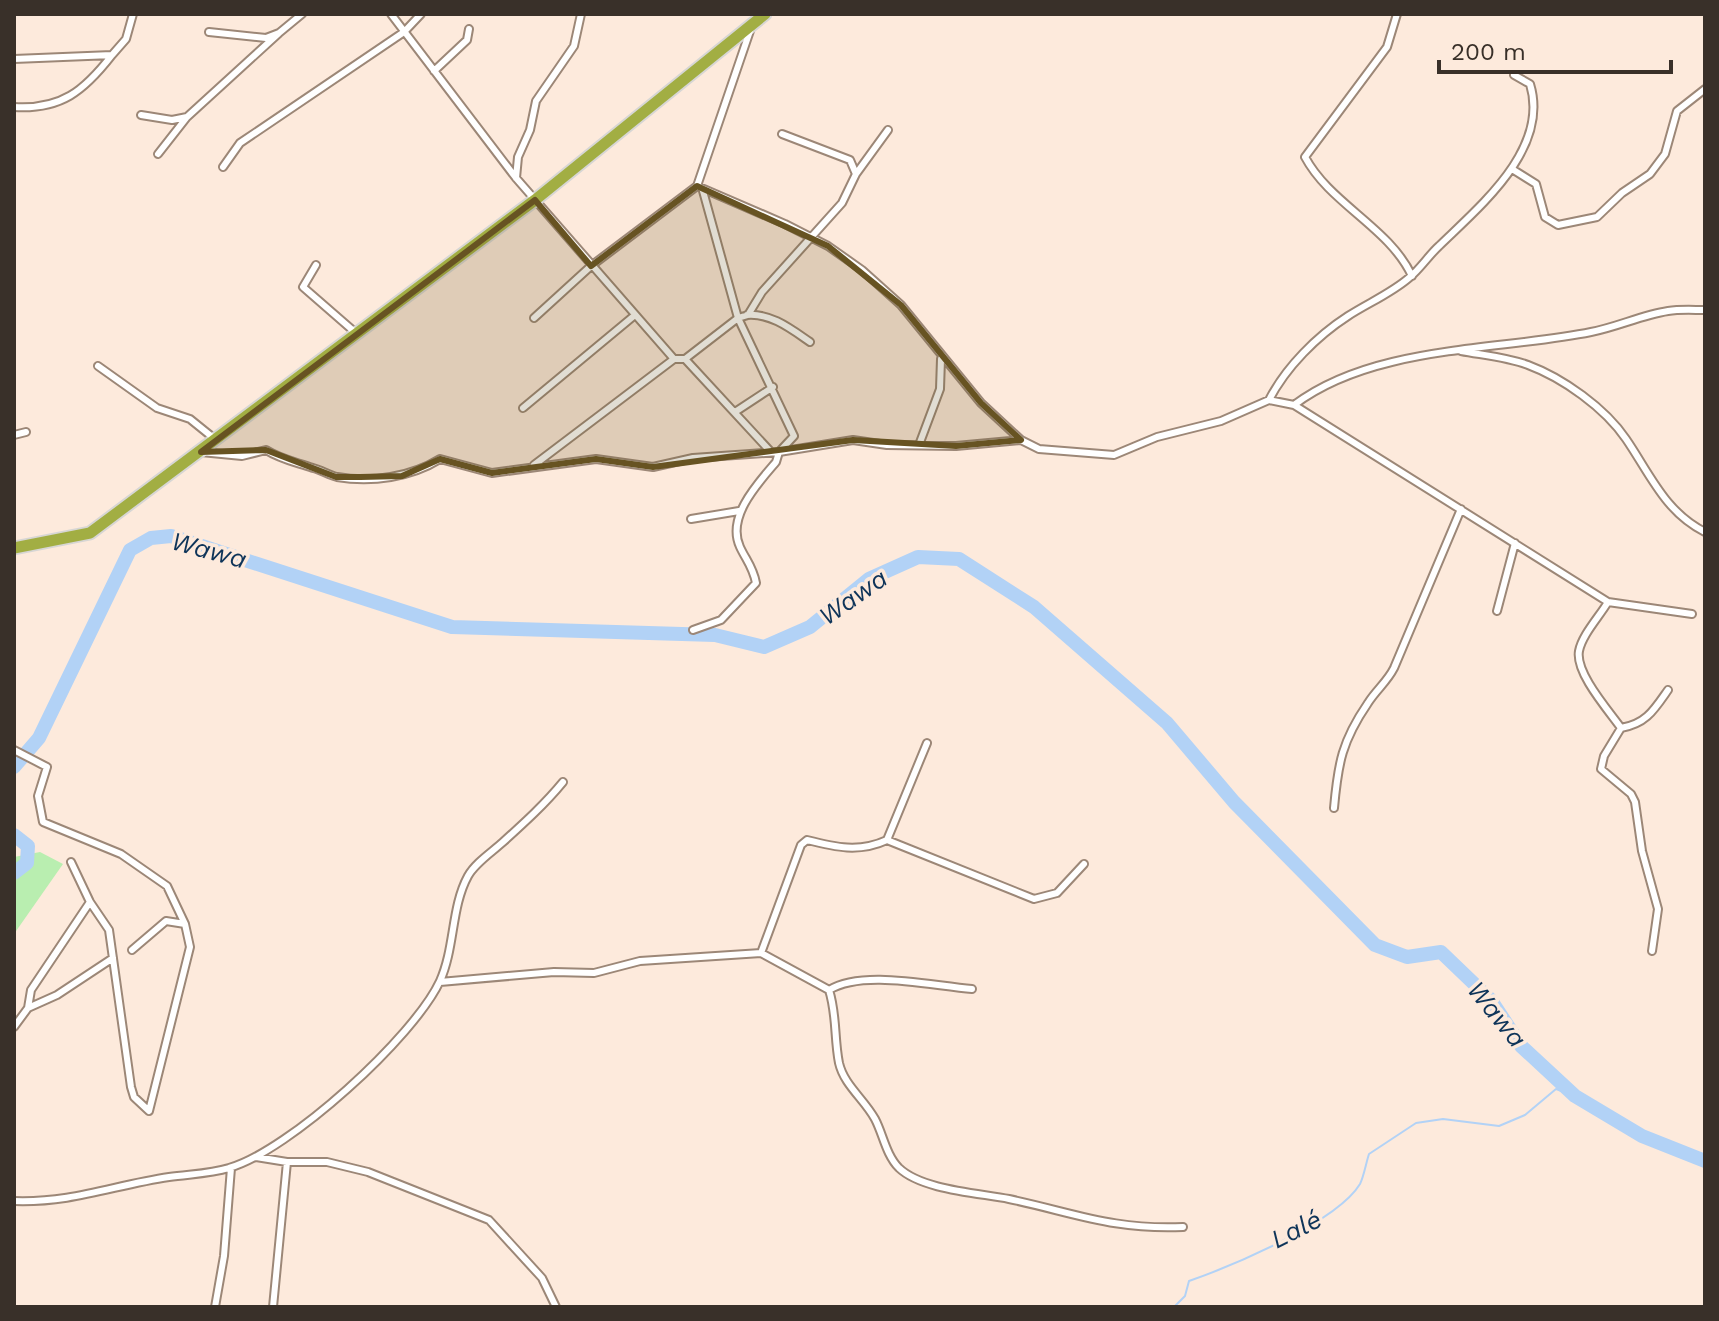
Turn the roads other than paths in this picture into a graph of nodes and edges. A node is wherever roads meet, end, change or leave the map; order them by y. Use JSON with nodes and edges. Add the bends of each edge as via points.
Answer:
{"nodes":[{"id":1,"x":133,"y":14,"type":"edge"},
{"id":2,"x":302,"y":14,"type":"edge"},
{"id":3,"x":391,"y":14,"type":"edge"},
{"id":4,"x":421,"y":14,"type":"edge"},
{"id":5,"x":581,"y":14,"type":"edge"},
{"id":6,"x":765,"y":14,"type":"edge"},
{"id":7,"x":1397,"y":14,"type":"edge"},
{"id":8,"x":751,"y":28,"type":"junction"},
{"id":9,"x":469,"y":29,"type":"dead end"},
{"id":10,"x":209,"y":32,"type":"dead end"},
{"id":11,"x":404,"y":32,"type":"junction"},
{"id":12,"x":279,"y":33,"type":"junction"},
{"id":13,"x":112,"y":55,"type":"junction"},
{"id":14,"x":15,"y":61,"type":"edge"},
{"id":15,"x":434,"y":71,"type":"junction"},
{"id":16,"x":1514,"y":75,"type":"dead end"},
{"id":17,"x":1705,"y":89,"type":"edge"},
{"id":18,"x":14,"y":107,"type":"edge"},
{"id":19,"x":141,"y":115,"type":"dead end"},
{"id":20,"x":187,"y":117,"type":"junction"},
{"id":21,"x":888,"y":130,"type":"dead end"},
{"id":22,"x":782,"y":134,"type":"dead end"},
{"id":23,"x":158,"y":154,"type":"dead end"},
{"id":24,"x":223,"y":167,"type":"dead end"},
{"id":25,"x":1512,"y":169,"type":"junction"},
{"id":26,"x":856,"y":174,"type":"junction"},
{"id":27,"x":516,"y":178,"type":"junction"},
{"id":28,"x":700,"y":189,"type":"junction"},
{"id":29,"x":535,"y":200,"type":"junction"},
{"id":30,"x":811,"y":237,"type":"junction"},
{"id":31,"x":316,"y":265,"type":"dead end"},
{"id":32,"x":591,"y":266,"type":"junction"},
{"id":33,"x":1412,"y":276,"type":"junction"},
{"id":34,"x":1705,"y":310,"type":"edge"},
{"id":35,"x":635,"y":315,"type":"junction"},
{"id":36,"x":748,"y":315,"type":"junction"},
{"id":37,"x":534,"y":318,"type":"dead end"},
{"id":38,"x":740,"y":321,"type":"junction"},
{"id":39,"x":357,"y":334,"type":"junction"},
{"id":40,"x":810,"y":342,"type":"dead end"},
{"id":41,"x":1457,"y":351,"type":"junction"},
{"id":42,"x":674,"y":359,"type":"junction"},
{"id":43,"x":685,"y":359,"type":"junction"},
{"id":44,"x":941,"y":359,"type":"junction"},
{"id":45,"x":98,"y":366,"type":"dead end"},
{"id":46,"x":773,"y":387,"type":"junction"},
{"id":47,"x":1269,"y":400,"type":"junction"},
{"id":48,"x":1294,"y":405,"type":"junction"},
{"id":49,"x":523,"y":408,"type":"dead end"},
{"id":50,"x":735,"y":412,"type":"junction"},
{"id":51,"x":26,"y":432,"type":"dead end"},
{"id":52,"x":14,"y":435,"type":"edge"},
{"id":53,"x":216,"y":440,"type":"junction"},
{"id":54,"x":1021,"y":440,"type":"junction"},
{"id":55,"x":919,"y":445,"type":"junction"},
{"id":56,"x":770,"y":451,"type":"junction"},
{"id":57,"x":201,"y":452,"type":"junction"},
{"id":58,"x":779,"y":452,"type":"junction"},
{"id":59,"x":532,"y":466,"type":"junction"},
{"id":60,"x":1461,"y":509,"type":"junction"},
{"id":61,"x":739,"y":511,"type":"junction"},
{"id":62,"x":691,"y":519,"type":"dead end"},
{"id":63,"x":1705,"y":532,"type":"edge"},
{"id":64,"x":1515,"y":543,"type":"junction"},
{"id":65,"x":14,"y":548,"type":"edge"},
{"id":66,"x":1608,"y":602,"type":"junction"},
{"id":67,"x":1497,"y":611,"type":"dead end"},
{"id":68,"x":1692,"y":614,"type":"dead end"},
{"id":69,"x":693,"y":630,"type":"dead end"},
{"id":70,"x":1668,"y":690,"type":"dead end"},
{"id":71,"x":1621,"y":728,"type":"junction"},
{"id":72,"x":927,"y":743,"type":"dead end"},
{"id":73,"x":14,"y":750,"type":"edge"},
{"id":74,"x":563,"y":782,"type":"dead end"},
{"id":75,"x":1334,"y":808,"type":"dead end"},
{"id":76,"x":887,"y":840,"type":"junction"},
{"id":77,"x":71,"y":862,"type":"dead end"},
{"id":78,"x":1084,"y":864,"type":"dead end"},
{"id":79,"x":90,"y":902,"type":"junction"},
{"id":80,"x":185,"y":924,"type":"junction"},
{"id":81,"x":132,"y":950,"type":"dead end"},
{"id":82,"x":1652,"y":951,"type":"dead end"},
{"id":83,"x":761,"y":953,"type":"junction"},
{"id":84,"x":113,"y":958,"type":"junction"},
{"id":85,"x":440,"y":982,"type":"junction"},
{"id":86,"x":972,"y":989,"type":"dead end"},
{"id":87,"x":829,"y":990,"type":"junction"},
{"id":88,"x":28,"y":1008,"type":"junction"},
{"id":89,"x":14,"y":1027,"type":"edge"},
{"id":90,"x":256,"y":1157,"type":"junction"},
{"id":91,"x":287,"y":1162,"type":"junction"},
{"id":92,"x":231,"y":1168,"type":"junction"},
{"id":93,"x":14,"y":1201,"type":"edge"},
{"id":94,"x":1183,"y":1227,"type":"dead end"},
{"id":95,"x":215,"y":1307,"type":"edge"},
{"id":96,"x":273,"y":1307,"type":"edge"},
{"id":97,"x":556,"y":1307,"type":"edge"}],
"edges":[{"from":1,"to":13,"type":"street","via":[[126,39]]},
{"from":2,"to":12,"type":"street"},
{"from":3,"to":11,"type":"street"},
{"from":4,"to":11,"type":"street"},
{"from":5,"to":27,"type":"street","via":[[574,46],[536,101]]},
{"from":6,"to":8,"type":"highway"},
{"from":7,"to":33,"type":"street","via":[[1387,47],[1305,157]]},
{"from":8,"to":28,"type":"street"},
{"from":8,"to":29,"type":"highway"},
{"from":9,"to":15,"type":"street","via":[[467,40]]},
{"from":10,"to":12,"type":"street","via":[[266,38]]},
{"from":11,"to":15,"type":"street"},
{"from":11,"to":24,"type":"street","via":[[240,143]]},
{"from":12,"to":20,"type":"street"},
{"from":13,"to":14,"type":"street"},
{"from":13,"to":18,"type":"street","via":[[91,82],[52,107]]},
{"from":15,"to":27,"type":"street"},
{"from":16,"to":25,"type":"street","via":[[1530,84],[1535,99],[1526,143]]},
{"from":17,"to":25,"type":"street","via":[[1677,111],[1659,166],[1597,217],[1558,225],[1545,217],[1536,184]]},
{"from":19,"to":20,"type":"street"},
{"from":20,"to":23,"type":"street"},
{"from":21,"to":26,"type":"street"},
{"from":22,"to":26,"type":"street","via":[[850,160]]},
{"from":25,"to":33,"type":"street"},
{"from":26,"to":30,"type":"street","via":[[842,203]]},
{"from":27,"to":29,"type":"street"},
{"from":28,"to":30,"type":"street"},
{"from":28,"to":32,"type":"street"},
{"from":28,"to":38,"type":"street"},
{"from":29,"to":32,"type":"street"},
{"from":29,"to":39,"type":"highway"},
{"from":30,"to":36,"type":"street"},
{"from":30,"to":44,"type":"street","via":[[862,270],[901,305]]},
{"from":31,"to":39,"type":"street","via":[[303,287]]},
{"from":32,"to":35,"type":"street"},
{"from":32,"to":37,"type":"street"},
{"from":33,"to":47,"type":"street","via":[[1299,358]]},
{"from":34,"to":41,"type":"street","via":[[1668,311],[1590,332]]},
{"from":35,"to":42,"type":"street"},
{"from":35,"to":49,"type":"street"},
{"from":36,"to":38,"type":"street"},
{"from":36,"to":40,"type":"street","via":[[779,322]]},
{"from":38,"to":43,"type":"street"},
{"from":38,"to":46,"type":"street"},
{"from":39,"to":53,"type":"highway"},
{"from":41,"to":48,"type":"street","via":[[1321,384]]},
{"from":41,"to":63,"type":"street","via":[[1526,364],[1570,389],[1624,436],[1673,512]]},
{"from":42,"to":43,"type":"street"},
{"from":42,"to":59,"type":"street"},
{"from":43,"to":50,"type":"street"},
{"from":44,"to":54,"type":"street"},
{"from":44,"to":55,"type":"street","via":[[940,389]]},
{"from":45,"to":53,"type":"street","via":[[157,408],[190,419]]},
{"from":46,"to":50,"type":"street"},
{"from":46,"to":58,"type":"street","via":[[794,436]]},
{"from":47,"to":48,"type":"street"},
{"from":47,"to":54,"type":"street","via":[[1114,455],[1057,453]]},
{"from":48,"to":60,"type":"street"},
{"from":50,"to":56,"type":"street"},
{"from":51,"to":52,"type":"street"},
{"from":53,"to":57,"type":"highway"},
{"from":54,"to":55,"type":"street"},
{"from":55,"to":58,"type":"street","via":[[853,440]]},
{"from":56,"to":58,"type":"street"},
{"from":56,"to":59,"type":"street","via":[[653,467],[596,459]]},
{"from":57,"to":59,"type":"street","via":[[242,456],[266,450],[336,477],[402,476],[440,459],[492,473]]},
{"from":57,"to":65,"type":"highway","via":[[90,533]]},
{"from":58,"to":61,"type":"street"},
{"from":60,"to":64,"type":"street"},
{"from":60,"to":75,"type":"street","via":[[1394,668],[1338,758]]},
{"from":61,"to":62,"type":"street"},
{"from":61,"to":69,"type":"street","via":[[738,545],[756,583],[721,620]]},
{"from":64,"to":66,"type":"street"},
{"from":64,"to":67,"type":"street"},
{"from":66,"to":68,"type":"street"},
{"from":66,"to":71,"type":"street","via":[[1580,648],[1579,659]]},
{"from":70,"to":71,"type":"street","via":[[1648,717]]},
{"from":71,"to":82,"type":"street","via":[[1601,769],[1635,802],[1658,909]]},
{"from":72,"to":76,"type":"street"},
{"from":73,"to":80,"type":"street","via":[[47,767],[38,796],[43,822],[121,854],[167,886]]},
{"from":74,"to":85,"type":"street","via":[[468,874]]},
{"from":76,"to":78,"type":"street","via":[[1034,899],[1057,893]]},
{"from":76,"to":83,"type":"street","via":[[859,849],[807,840],[801,845]]},
{"from":77,"to":79,"type":"street"},
{"from":79,"to":84,"type":"street","via":[[109,930]]},
{"from":79,"to":88,"type":"street","via":[[31,990]]},
{"from":80,"to":81,"type":"street","via":[[166,921]]},
{"from":80,"to":84,"type":"street","via":[[190,947],[149,1111],[131,1087]]},
{"from":83,"to":85,"type":"street","via":[[640,961],[594,973]]},
{"from":83,"to":87,"type":"street"},
{"from":84,"to":88,"type":"street"},
{"from":85,"to":90,"type":"street","via":[[408,1028],[347,1089]]},
{"from":86,"to":87,"type":"street","via":[[866,980],[843,982]]},
{"from":87,"to":94,"type":"street","via":[[837,1016],[839,1065],[873,1115],[900,1169],[978,1197],[1007,1199],[1087,1221],[1144,1229]]},
{"from":88,"to":89,"type":"street"},
{"from":90,"to":91,"type":"street"},
{"from":90,"to":92,"type":"street"},
{"from":91,"to":96,"type":"street"},
{"from":91,"to":97,"type":"street","via":[[327,1162],[368,1172],[489,1220],[542,1278]]},
{"from":92,"to":93,"type":"street","via":[[103,1194]]},
{"from":92,"to":95,"type":"street"}]}
